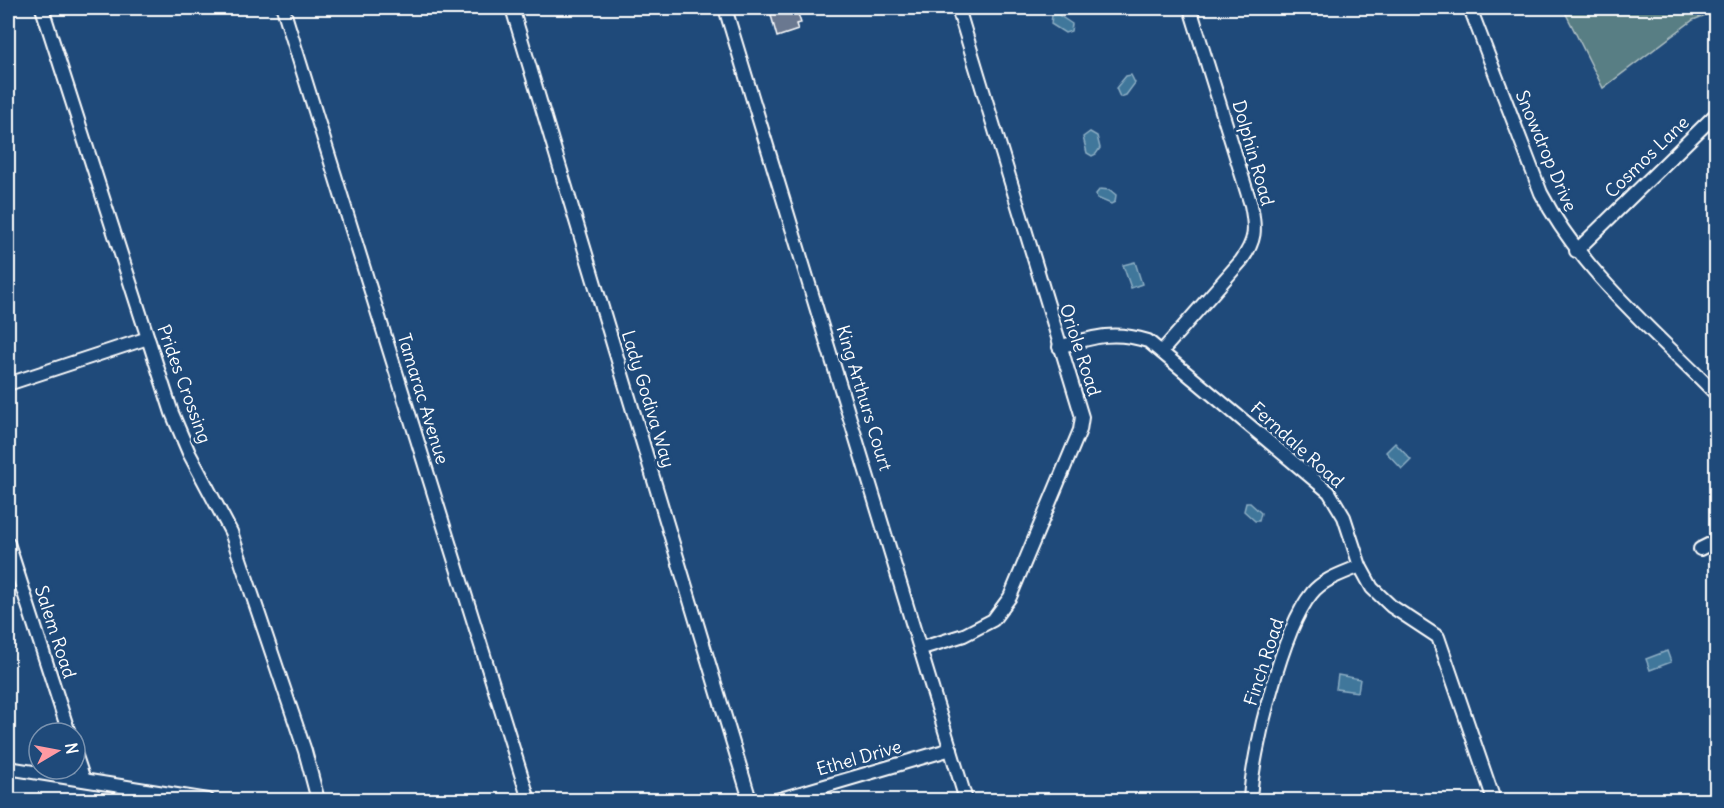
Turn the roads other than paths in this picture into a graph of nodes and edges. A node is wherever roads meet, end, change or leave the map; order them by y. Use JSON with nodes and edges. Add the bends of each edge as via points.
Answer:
{"nodes":[{"id":1,"x":42,"y":8,"type":"edge"},
{"id":2,"x":283,"y":8,"type":"edge"},
{"id":3,"x":512,"y":8,"type":"edge"},
{"id":4,"x":725,"y":8,"type":"edge"},
{"id":5,"x":958,"y":8,"type":"edge"},
{"id":6,"x":1190,"y":8,"type":"edge"},
{"id":7,"x":1470,"y":8,"type":"edge"},
{"id":8,"x":1716,"y":114,"type":"edge"},
{"id":9,"x":1576,"y":251,"type":"junction"},
{"id":10,"x":148,"y":338,"type":"junction"},
{"id":11,"x":1059,"y":347,"type":"junction"},
{"id":12,"x":1162,"y":351,"type":"junction"},
{"id":13,"x":8,"y":384,"type":"edge"},
{"id":14,"x":1716,"y":394,"type":"edge"},
{"id":15,"x":1716,"y":542,"type":"edge"},
{"id":16,"x":8,"y":543,"type":"edge"},
{"id":17,"x":1700,"y":549,"type":"dead end"},
{"id":18,"x":1360,"y":566,"type":"junction"},
{"id":19,"x":922,"y":648,"type":"junction"},
{"id":20,"x":65,"y":721,"type":"edge"},
{"id":21,"x":951,"y":749,"type":"junction"},
{"id":22,"x":8,"y":768,"type":"edge"},
{"id":23,"x":27,"y":771,"type":"edge"},
{"id":24,"x":87,"y":781,"type":"edge"},
{"id":25,"x":208,"y":801,"type":"edge"},
{"id":26,"x":318,"y":801,"type":"edge"},
{"id":27,"x":529,"y":801,"type":"edge"},
{"id":28,"x":750,"y":801,"type":"edge"},
{"id":29,"x":777,"y":801,"type":"edge"},
{"id":30,"x":966,"y":801,"type":"edge"},
{"id":31,"x":1250,"y":801,"type":"edge"},
{"id":32,"x":1494,"y":801,"type":"edge"}],
"edges":[{"from":1,"to":10,"type":"street","name":"Prides Crossing"},
{"from":2,"to":27,"type":"street","name":"Tamarac Avenue"},
{"from":3,"to":28,"type":"street","name":"Lady Godiva Way"},
{"from":4,"to":19,"type":"street","name":"King Arthurs Court"},
{"from":5,"to":11,"type":"street","name":"Oriole Road"},
{"from":6,"to":12,"type":"street","name":"Dolphin Road","via":[[1255,224],[1252,244],[1241,261]]},
{"from":7,"to":9,"type":"street","name":"Snowdrop Drive","via":[[1541,194]]},
{"from":8,"to":9,"type":"street","name":"Cosmos Lane"},
{"from":9,"to":14,"type":"street","name":"Snowdrop Drive"},
{"from":10,"to":13,"type":"street"},
{"from":10,"to":26,"type":"street","name":"Prides Crossing","via":[[181,433],[231,532],[305,751]]},
{"from":11,"to":12,"type":"street","name":"Ferndale Road","via":[[1104,334],[1148,341]]},
{"from":11,"to":19,"type":"street","name":"Oriole Road","via":[[1080,404],[1080,430],[1010,597],[993,620],[964,635]]},
{"from":12,"to":18,"type":"street","name":"Ferndale Road","via":[[1329,492],[1344,517]]},
{"from":15,"to":17,"type":"street"},
{"from":16,"to":20,"type":"street","name":"Salem Road"},
{"from":18,"to":31,"type":"street","name":"Finch Road","via":[[1312,592],[1298,616],[1259,733]]},
{"from":18,"to":32,"type":"street","name":"Ferndale Road","via":[[1372,588],[1391,606],[1438,637]]},
{"from":19,"to":21,"type":"street","name":"King Arthurs Court"},
{"from":21,"to":29,"type":"street","name":"Ethel Drive"},
{"from":21,"to":30,"type":"street","name":"King Arthurs Court"},
{"from":22,"to":23,"type":"street"},
{"from":24,"to":25,"type":"street"}]}
